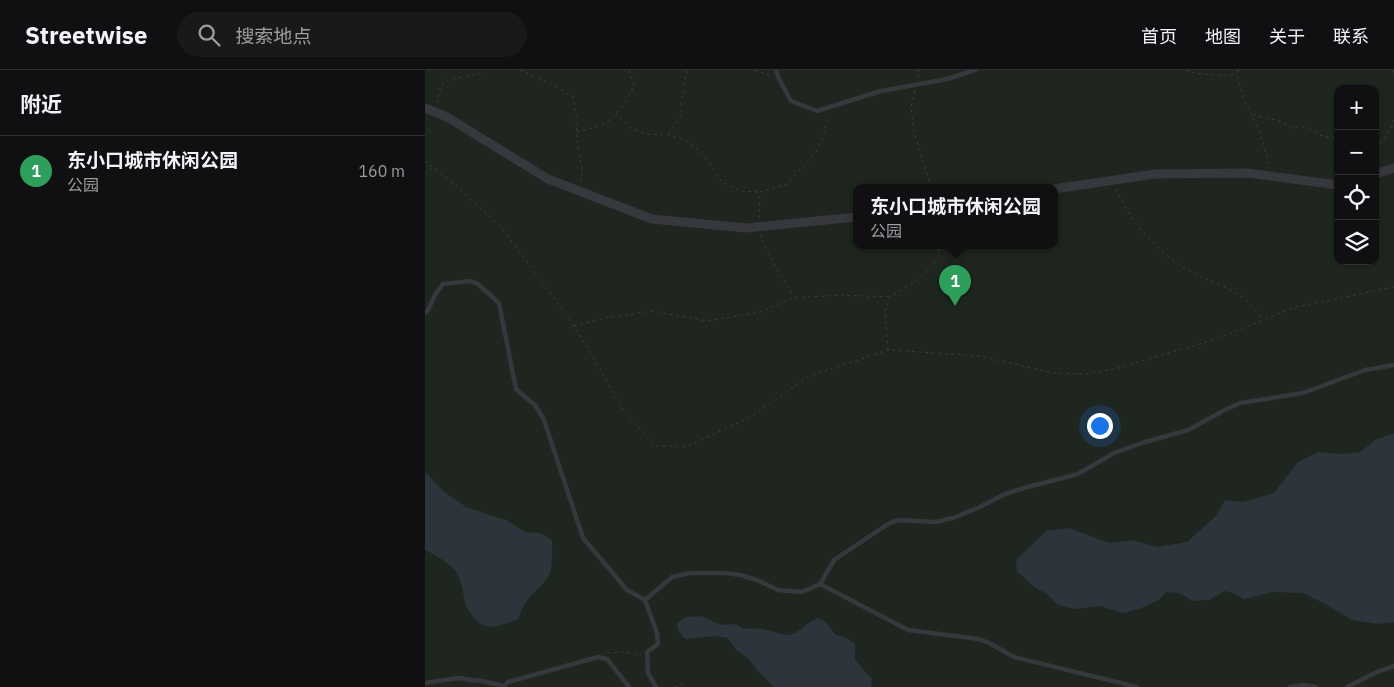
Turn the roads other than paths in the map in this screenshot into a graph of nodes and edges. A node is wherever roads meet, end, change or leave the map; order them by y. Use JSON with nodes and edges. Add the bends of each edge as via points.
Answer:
{"nodes":[{"id":1,"x":776,"y":70,"type":"edge"},
{"id":2,"x":975,"y":70,"type":"edge"},
{"id":3,"x":428,"y":110,"type":"edge"},
{"id":4,"x":1394,"y":168,"type":"edge"},
{"id":5,"x":1379,"y":173,"type":"edge"},
{"id":6,"x":1334,"y":184,"type":"edge"},
{"id":7,"x":1058,"y":188,"type":"edge"},
{"id":8,"x":853,"y":217,"type":"edge"},
{"id":9,"x":425,"y":313,"type":"edge"},
{"id":10,"x":1394,"y":365,"type":"edge"},
{"id":11,"x":820,"y":584,"type":"junction"},
{"id":12,"x":645,"y":600,"type":"junction"},
{"id":13,"x":1394,"y":666,"type":"edge"},
{"id":14,"x":425,"y":683,"type":"edge"},
{"id":15,"x":503,"y":687,"type":"edge"},
{"id":16,"x":629,"y":687,"type":"edge"},
{"id":17,"x":656,"y":687,"type":"edge"},
{"id":18,"x":1137,"y":687,"type":"edge"},
{"id":19,"x":1290,"y":687,"type":"edge"},
{"id":20,"x":1316,"y":687,"type":"edge"},
{"id":21,"x":1347,"y":687,"type":"edge"}],
"edges":[{"from":1,"to":2,"type":"lane","via":[[791,101],[817,111],[881,91],[947,79]]},
{"from":3,"to":8,"type":"street","via":[[447,117],[548,178],[652,219],[746,228]]},
{"from":4,"to":5,"type":"street"},
{"from":6,"to":7,"type":"street","via":[[1247,173],[1155,174]]},
{"from":9,"to":12,"type":"lane","via":[[443,284],[470,281],[499,303],[516,389],[535,405],[544,420],[583,538],[627,590]]},
{"from":10,"to":11,"type":"lane","via":[[1365,370],[1303,393],[1240,403],[1188,430],[1115,453],[1078,474],[1005,494],[953,518],[935,522],[899,520],[888,524],[834,560]]},
{"from":11,"to":12,"type":"lane","via":[[802,592],[778,590],[740,575],[690,573],[672,577]]},
{"from":11,"to":18,"type":"lane","via":[[908,630],[979,639],[1014,657]]},
{"from":12,"to":17,"type":"lane","via":[[657,633],[657,644],[647,652],[648,673]]},
{"from":13,"to":21,"type":"lane"},
{"from":14,"to":15,"type":"lane","via":[[458,678]]},
{"from":15,"to":16,"type":"lane","via":[[509,682],[598,657],[607,659]]},
{"from":19,"to":20,"type":"lane","via":[[1303,684]]}]}
